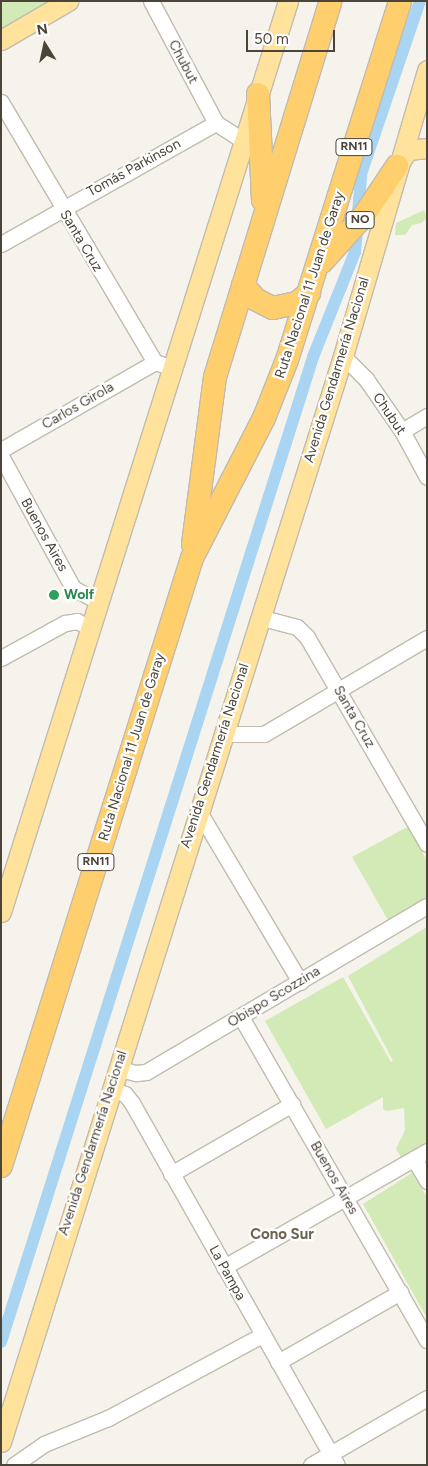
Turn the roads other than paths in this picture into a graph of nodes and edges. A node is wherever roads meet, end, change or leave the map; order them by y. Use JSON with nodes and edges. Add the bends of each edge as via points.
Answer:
{"nodes":[{"id":1,"x":68,"y":1,"type":"edge"},
{"id":2,"x":151,"y":1,"type":"edge"},
{"id":3,"x":288,"y":1,"type":"edge"},
{"id":4,"x":330,"y":1,"type":"edge"},
{"id":5,"x":400,"y":1,"type":"edge"},
{"id":6,"x":1,"y":40,"type":"edge"},
{"id":7,"x":427,"y":70,"type":"edge"},
{"id":8,"x":420,"y":93,"type":"junction"},
{"id":9,"x":258,"y":94,"type":"junction"},
{"id":10,"x":1,"y":102,"type":"edge"},
{"id":11,"x":427,"y":116,"type":"edge"},
{"id":12,"x":216,"y":123,"type":"junction"},
{"id":13,"x":242,"y":140,"type":"junction"},
{"id":14,"x":427,"y":148,"type":"edge"},
{"id":15,"x":397,"y":166,"type":"junction"},
{"id":16,"x":62,"y":208,"type":"junction"},
{"id":17,"x":264,"y":215,"type":"junction"},
{"id":18,"x":1,"y":244,"type":"edge"},
{"id":19,"x":316,"y":268,"type":"junction"},
{"id":20,"x":243,"y":285,"type":"junction"},
{"id":21,"x":309,"y":293,"type":"junction"},
{"id":22,"x":343,"y":356,"type":"junction"},
{"id":23,"x":163,"y":365,"type":"junction"},
{"id":24,"x":427,"y":416,"type":"edge"},
{"id":25,"x":402,"y":431,"type":"junction"},
{"id":26,"x":1,"y":450,"type":"edge"},
{"id":27,"x":1,"y":456,"type":"edge"},
{"id":28,"x":427,"y":477,"type":"edge"},
{"id":29,"x":192,"y":558,"type":"junction"},
{"id":30,"x":99,"y":602,"type":"junction"},
{"id":31,"x":259,"y":617,"type":"junction"},
{"id":32,"x":90,"y":628,"type":"junction"},
{"id":33,"x":427,"y":638,"type":"edge"},
{"id":34,"x":1,"y":658,"type":"edge"},
{"id":35,"x":339,"y":689,"type":"junction"},
{"id":36,"x":222,"y":734,"type":"junction"},
{"id":37,"x":198,"y":810,"type":"junction"},
{"id":38,"x":427,"y":844,"type":"edge"},
{"id":39,"x":427,"y":906,"type":"edge"},
{"id":40,"x":1,"y":912,"type":"edge"},
{"id":41,"x":300,"y":982,"type":"junction"},
{"id":42,"x":241,"y":1017,"type":"junction"},
{"id":43,"x":117,"y":1068,"type":"junction"},
{"id":44,"x":110,"y":1089,"type":"junction"},
{"id":45,"x":292,"y":1104,"type":"junction"},
{"id":46,"x":420,"y":1155,"type":"edge"},
{"id":47,"x":1,"y":1166,"type":"edge"},
{"id":48,"x":171,"y":1174,"type":"junction"},
{"id":49,"x":427,"y":1181,"type":"edge"},
{"id":50,"x":345,"y":1198,"type":"junction"},
{"id":51,"x":224,"y":1267,"type":"junction"},
{"id":52,"x":400,"y":1292,"type":"junction"},
{"id":53,"x":262,"y":1335,"type":"junction"},
{"id":54,"x":427,"y":1340,"type":"edge"},
{"id":55,"x":278,"y":1362,"type":"junction"},
{"id":56,"x":427,"y":1398,"type":"edge"},
{"id":57,"x":1,"y":1442,"type":"edge"},
{"id":58,"x":333,"y":1459,"type":"edge"},
{"id":59,"x":14,"y":1465,"type":"edge"},
{"id":60,"x":311,"y":1465,"type":"edge"}],
"edges":[{"from":1,"to":6,"type":"main road"},
{"from":2,"to":12,"type":"street","name":"Chubut"},
{"from":3,"to":9,"type":"main road"},
{"from":4,"to":17,"type":"highway","name":"Ruta Nacional 11 Juan de Garay","number":"RN11"},
{"from":5,"to":19,"type":"highway","name":"Ruta Nacional 11 Juan de Garay","number":"RN11"},
{"from":7,"to":8,"type":"main road","name":"Avenida Gendarmería Nacional"},
{"from":8,"to":11,"type":"main road"},
{"from":8,"to":15,"type":"main road","name":"Avenida Gendarmería Nacional"},
{"from":9,"to":13,"type":"main road"},
{"from":9,"to":17,"type":"highway"},
{"from":10,"to":16,"type":"street","name":"Santa Cruz"},
{"from":12,"to":13,"type":"street"},
{"from":12,"to":16,"type":"street","name":"Tomás Parkinson"},
{"from":13,"to":23,"type":"main road"},
{"from":14,"to":15,"type":"main road","via":[[408,150]]},
{"from":15,"to":19,"type":"highway","number":"NO","via":[[365,214]]},
{"from":15,"to":22,"type":"main road","name":"Avenida Gendarmería Nacional"},
{"from":16,"to":18,"type":"street","name":"Tomás Parkinson"},
{"from":16,"to":23,"type":"street","name":"Santa Cruz"},
{"from":17,"to":20,"type":"highway","name":"Ruta Nacional 11 Juan de Garay","number":"RN11"},
{"from":19,"to":21,"type":"highway","name":"Ruta Nacional 11 Juan de Garay","number":"RN11"},
{"from":20,"to":21,"type":"highway","via":[[255,300],[274,308],[297,304]]},
{"from":20,"to":29,"type":"highway","name":"Ruta Nacional 11 Juan de Garay","number":"RN11","via":[[215,377]]},
{"from":21,"to":29,"type":"highway","name":"Ruta Nacional 11 Juan de Garay","number":"RN11","via":[[264,418]]},
{"from":22,"to":25,"type":"street","name":"Chubut","via":[[366,379]]},
{"from":22,"to":31,"type":"main road","name":"Avenida Gendarmería Nacional"},
{"from":23,"to":26,"type":"street","name":"Carlos Girola"},
{"from":23,"to":30,"type":"main road"},
{"from":24,"to":25,"type":"street"},
{"from":25,"to":28,"type":"street","name":"Chubut"},
{"from":27,"to":30,"type":"street","name":"Buenos Aires","via":[[73,588]]},
{"from":29,"to":47,"type":"highway","name":"Ruta Nacional 11 Juan de Garay","number":"RN11"},
{"from":30,"to":32,"type":"main road"},
{"from":31,"to":35,"type":"street","name":"Santa Cruz","via":[[297,627],[307,637]]},
{"from":31,"to":36,"type":"main road","name":"Avenida Gendarmería Nacional"},
{"from":32,"to":34,"type":"street","via":[[77,621],[65,624]]},
{"from":32,"to":40,"type":"main road"},
{"from":33,"to":35,"type":"street"},
{"from":35,"to":36,"type":"street","via":[[264,734]]},
{"from":35,"to":38,"type":"street","name":"Santa Cruz"},
{"from":36,"to":37,"type":"main road","name":"Avenida Gendarmería Nacional"},
{"from":37,"to":41,"type":"street"},
{"from":37,"to":43,"type":"main road","name":"Avenida Gendarmería Nacional"},
{"from":39,"to":41,"type":"street","name":"Obispo Scozzina"},
{"from":41,"to":42,"type":"street","name":"Obispo Scozzina"},
{"from":42,"to":43,"type":"street","name":"Obispo Scozzina","via":[[146,1072],[136,1074]]},
{"from":42,"to":45,"type":"street","name":"Buenos Aires"},
{"from":43,"to":44,"type":"main road","name":"Avenida Gendarmería Nacional"},
{"from":44,"to":48,"type":"street","name":"La Pampa","via":[[125,1094],[132,1103]]},
{"from":44,"to":57,"type":"main road","name":"Avenida Gendarmería Nacional"},
{"from":45,"to":48,"type":"street"},
{"from":45,"to":50,"type":"street","name":"Buenos Aires"},
{"from":46,"to":49,"type":"street"},
{"from":46,"to":50,"type":"street"},
{"from":48,"to":51,"type":"street","name":"La Pampa"},
{"from":50,"to":51,"type":"street"},
{"from":50,"to":52,"type":"street","name":"Buenos Aires"},
{"from":51,"to":53,"type":"street","name":"La Pampa"},
{"from":52,"to":54,"type":"street","name":"Buenos Aires"},
{"from":52,"to":55,"type":"street"},
{"from":53,"to":55,"type":"street","name":"La Pampa"},
{"from":53,"to":59,"type":"street","via":[[108,1418],[44,1444]]},
{"from":55,"to":58,"type":"street","name":"La Pampa"},
{"from":56,"to":58,"type":"street"},
{"from":58,"to":60,"type":"street"}]}
